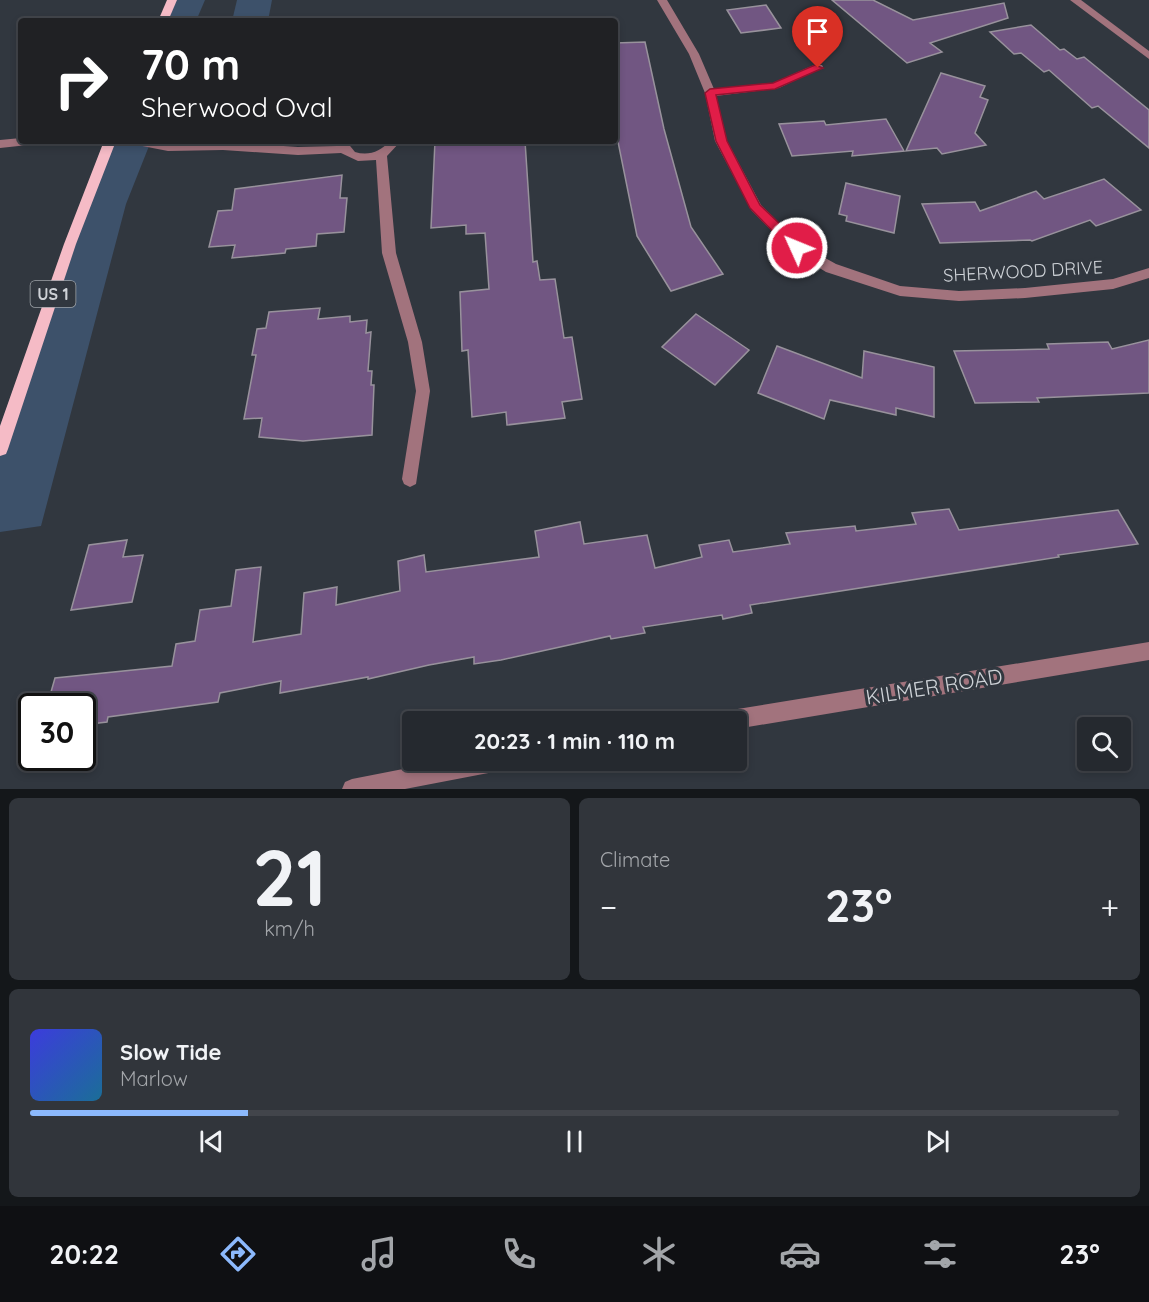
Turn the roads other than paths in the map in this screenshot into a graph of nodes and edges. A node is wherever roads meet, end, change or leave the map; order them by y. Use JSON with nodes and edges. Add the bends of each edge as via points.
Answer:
{"nodes":[{"id":1,"x":172,"y":0,"type":"edge"},
{"id":2,"x":662,"y":0,"type":"edge"},
{"id":3,"x":1075,"y":0,"type":"edge"},
{"id":4,"x":164,"y":18,"type":"edge"},
{"id":5,"x":1149,"y":56,"type":"edge"},
{"id":6,"x":818,"y":68,"type":"dead end"},
{"id":7,"x":710,"y":93,"type":"junction"},
{"id":8,"x":18,"y":142,"type":"edge"},
{"id":9,"x":0,"y":144,"type":"edge"},
{"id":10,"x":109,"y":144,"type":"edge"},
{"id":11,"x":143,"y":144,"type":"edge"},
{"id":12,"x":213,"y":144,"type":"edge"},
{"id":13,"x":229,"y":144,"type":"edge"},
{"id":14,"x":393,"y":144,"type":"edge"},
{"id":15,"x":342,"y":145,"type":"edge"},
{"id":16,"x":381,"y":154,"type":"junction"},
{"id":17,"x":1149,"y":273,"type":"edge"},
{"id":18,"x":0,"y":449,"type":"edge"},
{"id":19,"x":410,"y":479,"type":"dead end"},
{"id":20,"x":1149,"y":651,"type":"edge"},
{"id":21,"x":747,"y":717,"type":"edge"},
{"id":22,"x":446,"y":771,"type":"edge"},
{"id":23,"x":352,"y":789,"type":"edge"}],
"edges":[{"from":1,"to":4,"type":"main road"},
{"from":2,"to":7,"type":"street","name":"SHERWOOD DRIVE","via":[[694,54]]},
{"from":3,"to":5,"type":"street"},
{"from":6,"to":7,"type":"street","via":[[775,86]]},
{"from":7,"to":17,"type":"street","name":"SHERWOOD DRIVE","via":[[721,141],[756,208],[797,248],[831,268],[900,291],[959,296],[1113,284]]},
{"from":8,"to":9,"type":"street"},
{"from":10,"to":18,"type":"main road","number":"US 1"},
{"from":11,"to":12,"type":"street","via":[[186,149]]},
{"from":13,"to":15,"type":"street","via":[[321,152]]},
{"from":14,"to":16,"type":"street"},
{"from":15,"to":16,"type":"street","via":[[358,158]]},
{"from":16,"to":19,"type":"street","via":[[389,253],[415,342],[423,391]]},
{"from":20,"to":21,"type":"street","name":"KILMER ROAD"},
{"from":22,"to":23,"type":"street"}]}
